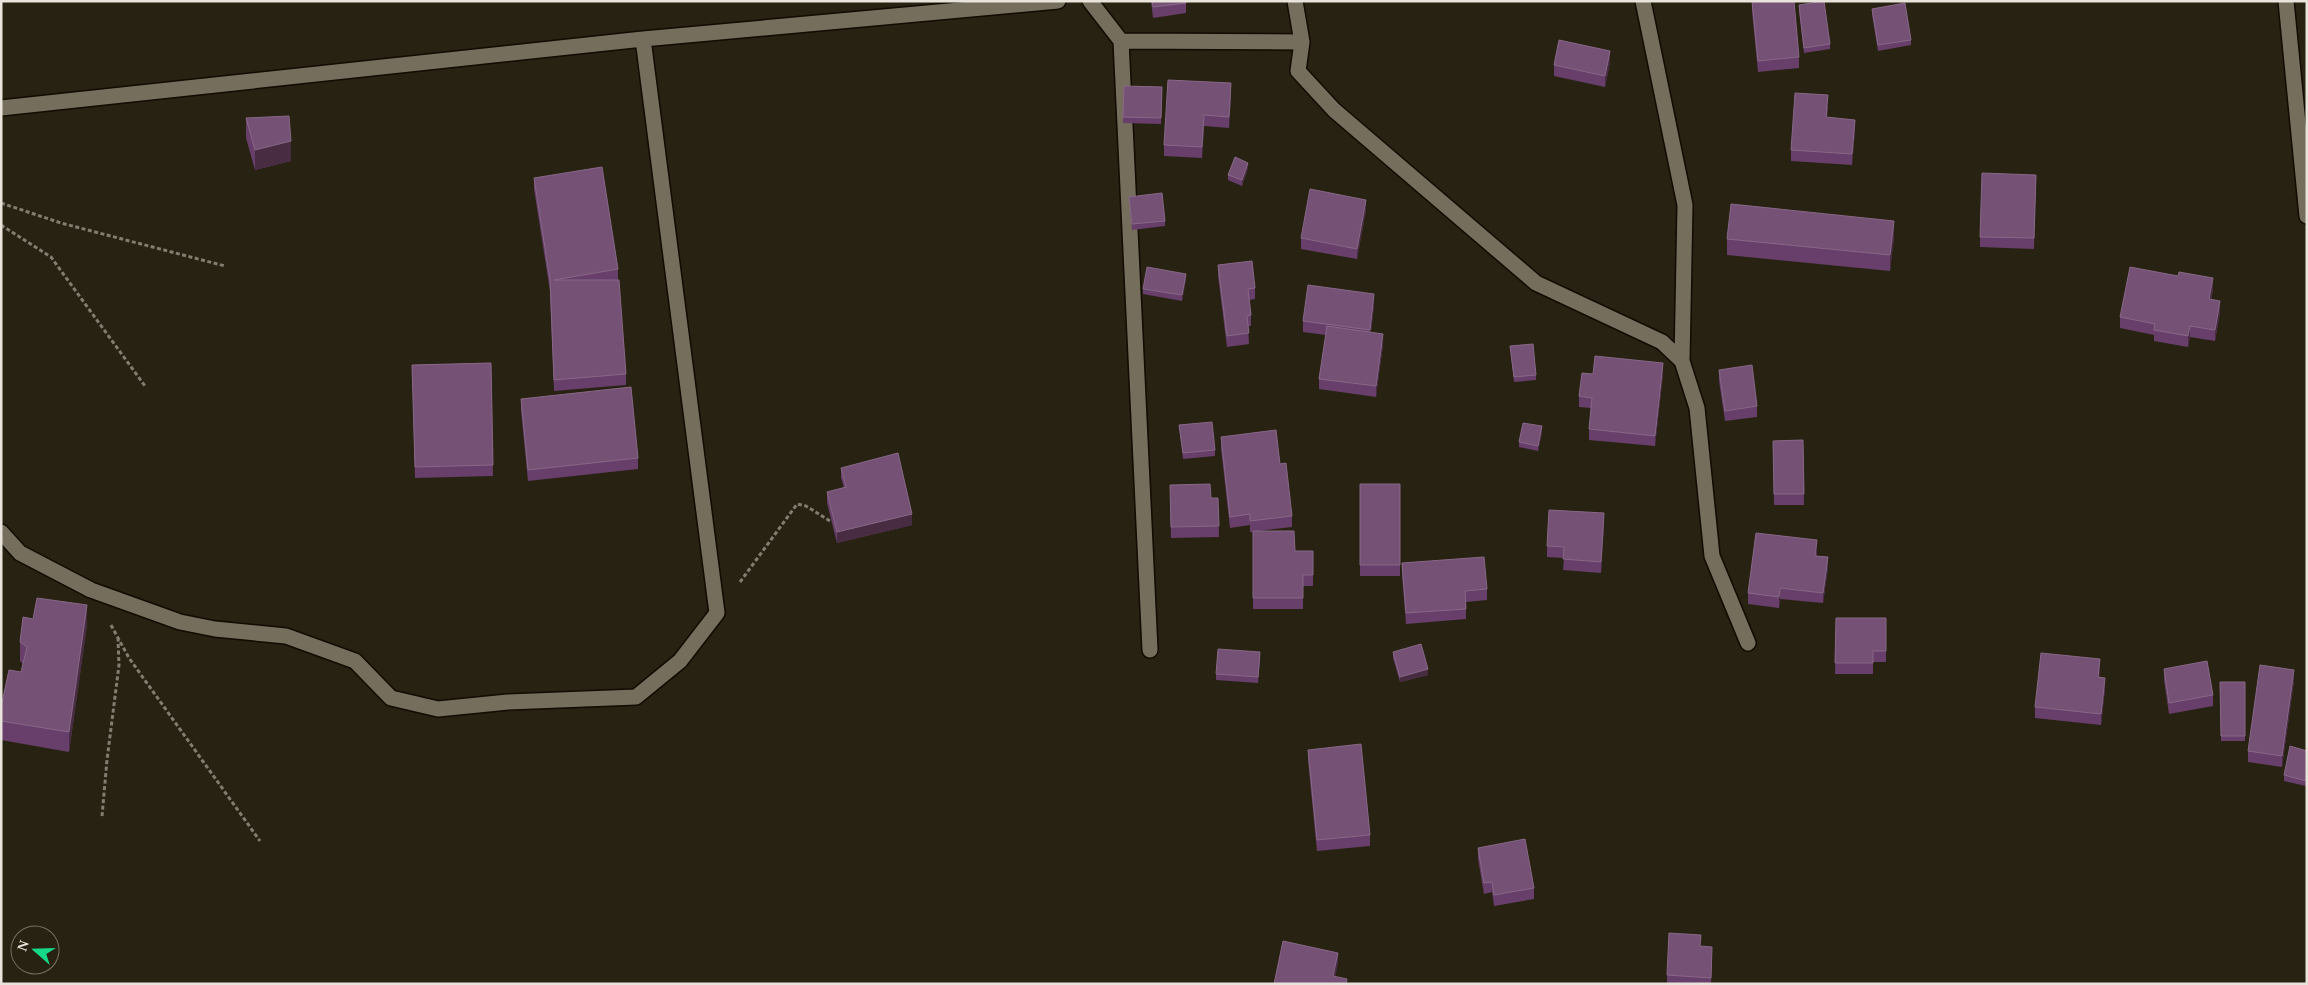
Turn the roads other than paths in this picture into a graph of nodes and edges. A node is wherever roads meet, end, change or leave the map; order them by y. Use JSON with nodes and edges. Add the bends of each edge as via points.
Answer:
{"nodes":[{"id":1,"x":1058,"y":1,"type":"edge"},
{"id":2,"x":1090,"y":1,"type":"edge"},
{"id":3,"x":1294,"y":1,"type":"edge"},
{"id":4,"x":1643,"y":1,"type":"edge"},
{"id":5,"x":2286,"y":1,"type":"edge"},
{"id":6,"x":644,"y":39,"type":"junction"},
{"id":7,"x":1121,"y":41,"type":"junction"},
{"id":8,"x":1302,"y":42,"type":"junction"},
{"id":9,"x":1,"y":108,"type":"edge"},
{"id":10,"x":2307,"y":216,"type":"edge"},
{"id":11,"x":1682,"y":361,"type":"junction"},
{"id":12,"x":1,"y":532,"type":"edge"},
{"id":13,"x":1748,"y":643,"type":"dead end"},
{"id":14,"x":1150,"y":650,"type":"dead end"}],
"edges":[{"from":1,"to":6,"type":"street"},
{"from":2,"to":7,"type":"street"},
{"from":3,"to":8,"type":"street"},
{"from":4,"to":11,"type":"street","via":[[1685,205]]},
{"from":5,"to":10,"type":"street"},
{"from":6,"to":9,"type":"street"},
{"from":6,"to":12,"type":"street","via":[[717,613],[680,661],[636,697],[508,702],[438,710],[392,698],[356,661],[286,636],[180,622],[91,590],[20,553]]},
{"from":7,"to":8,"type":"street"},
{"from":7,"to":14,"type":"street"},
{"from":8,"to":11,"type":"street","via":[[1298,71],[1334,110],[1536,283],[1662,342]]},
{"from":11,"to":13,"type":"street","via":[[1697,408],[1712,556]]}]}
